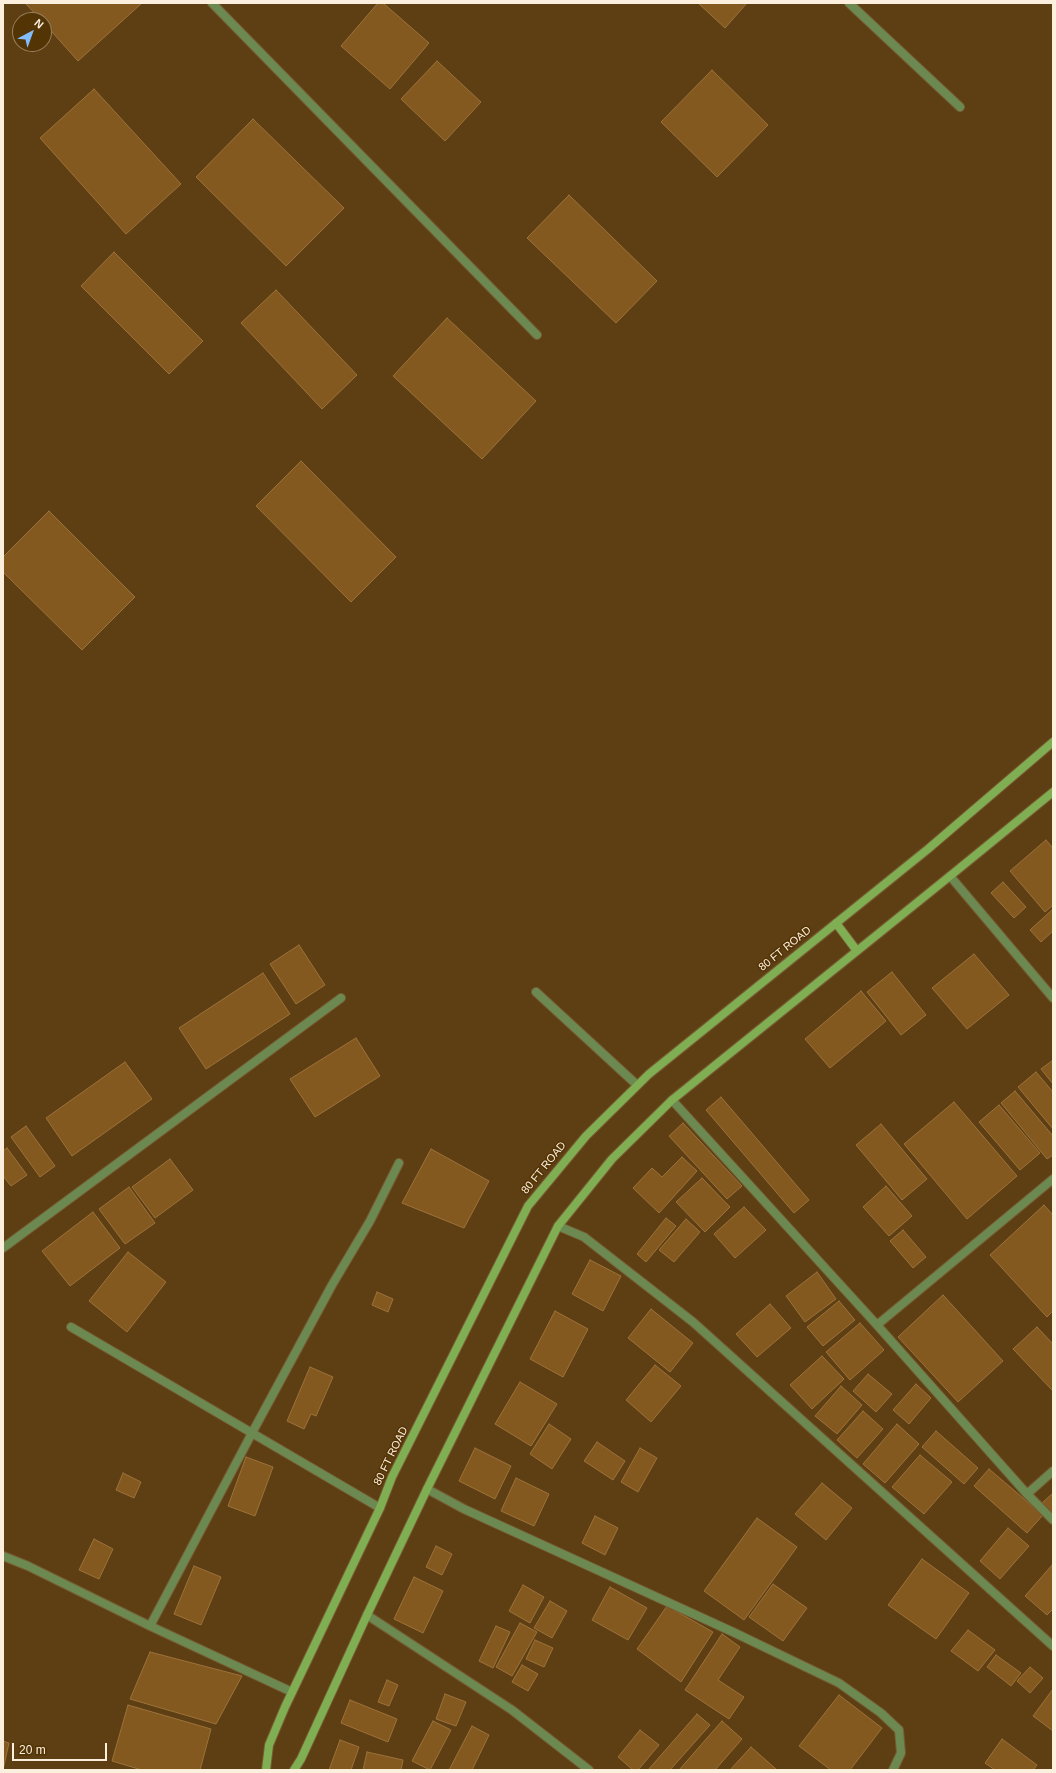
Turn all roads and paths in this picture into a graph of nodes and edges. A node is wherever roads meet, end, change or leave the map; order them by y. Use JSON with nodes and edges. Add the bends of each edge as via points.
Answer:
{"nodes":[{"id":1,"x":212,"y":3,"type":"edge"},
{"id":2,"x":850,"y":3,"type":"edge"},
{"id":3,"x":960,"y":108,"type":"dead end"},
{"id":4,"x":537,"y":335,"type":"dead end"},
{"id":5,"x":1053,"y":742,"type":"edge"},
{"id":6,"x":1053,"y":792,"type":"edge"},
{"id":7,"x":950,"y":876,"type":"junction"},
{"id":8,"x":836,"y":923,"type":"junction"},
{"id":9,"x":857,"y":951,"type":"junction"},
{"id":10,"x":536,"y":992,"type":"dead end"},
{"id":11,"x":341,"y":998,"type":"dead end"},
{"id":12,"x":1053,"y":998,"type":"edge"},
{"id":13,"x":637,"y":1085,"type":"junction"},
{"id":14,"x":672,"y":1100,"type":"junction"},
{"id":15,"x":399,"y":1163,"type":"dead end"},
{"id":16,"x":1053,"y":1179,"type":"edge"},
{"id":17,"x":558,"y":1226,"type":"junction"},
{"id":18,"x":3,"y":1248,"type":"edge"},
{"id":19,"x":877,"y":1325,"type":"junction"},
{"id":20,"x":71,"y":1327,"type":"dead end"},
{"id":21,"x":252,"y":1433,"type":"junction"},
{"id":22,"x":1053,"y":1471,"type":"edge"},
{"id":23,"x":427,"y":1489,"type":"junction"},
{"id":24,"x":1027,"y":1494,"type":"junction"},
{"id":25,"x":380,"y":1508,"type":"junction"},
{"id":26,"x":1053,"y":1520,"type":"edge"},
{"id":27,"x":3,"y":1556,"type":"edge"},
{"id":28,"x":367,"y":1615,"type":"junction"},
{"id":29,"x":150,"y":1626,"type":"junction"},
{"id":30,"x":1053,"y":1646,"type":"edge"},
{"id":31,"x":292,"y":1692,"type":"junction"},
{"id":32,"x":266,"y":1770,"type":"edge"},
{"id":33,"x":294,"y":1770,"type":"edge"},
{"id":34,"x":589,"y":1770,"type":"edge"},
{"id":35,"x":893,"y":1770,"type":"edge"}],
"edges":[{"from":1,"to":4,"type":"street"},
{"from":2,"to":3,"type":"street"},
{"from":5,"to":8,"type":"street","name":"80 FT ROAD","via":[[928,849]]},
{"from":6,"to":7,"type":"street"},
{"from":7,"to":9,"type":"street"},
{"from":7,"to":12,"type":"street"},
{"from":8,"to":9,"type":"street"},
{"from":8,"to":13,"type":"street","name":"80 FT ROAD"},
{"from":9,"to":14,"type":"street"},
{"from":10,"to":13,"type":"street"},
{"from":11,"to":18,"type":"street"},
{"from":13,"to":25,"type":"street","name":"80 FT ROAD","via":[[586,1136],[528,1206],[392,1477]]},
{"from":14,"to":17,"type":"street","via":[[612,1159]]},
{"from":14,"to":19,"type":"street"},
{"from":15,"to":21,"type":"street","via":[[370,1221],[332,1285]]},
{"from":16,"to":19,"type":"street"},
{"from":17,"to":23,"type":"street"},
{"from":17,"to":30,"type":"street","via":[[584,1237],[693,1322]]},
{"from":19,"to":24,"type":"street"},
{"from":20,"to":21,"type":"street"},
{"from":21,"to":25,"type":"street"},
{"from":21,"to":29,"type":"street"},
{"from":22,"to":24,"type":"street"},
{"from":23,"to":28,"type":"street"},
{"from":23,"to":35,"type":"street","via":[[464,1509],[839,1683],[882,1714],[899,1730],[901,1753]]},
{"from":24,"to":26,"type":"street"},
{"from":25,"to":31,"type":"street","name":"80 FT ROAD"},
{"from":27,"to":29,"type":"street"},
{"from":28,"to":33,"type":"street"},
{"from":28,"to":34,"type":"street","via":[[512,1710]]},
{"from":29,"to":31,"type":"street"},
{"from":31,"to":32,"type":"street","name":"80 FT ROAD","via":[[269,1745]]}]}
